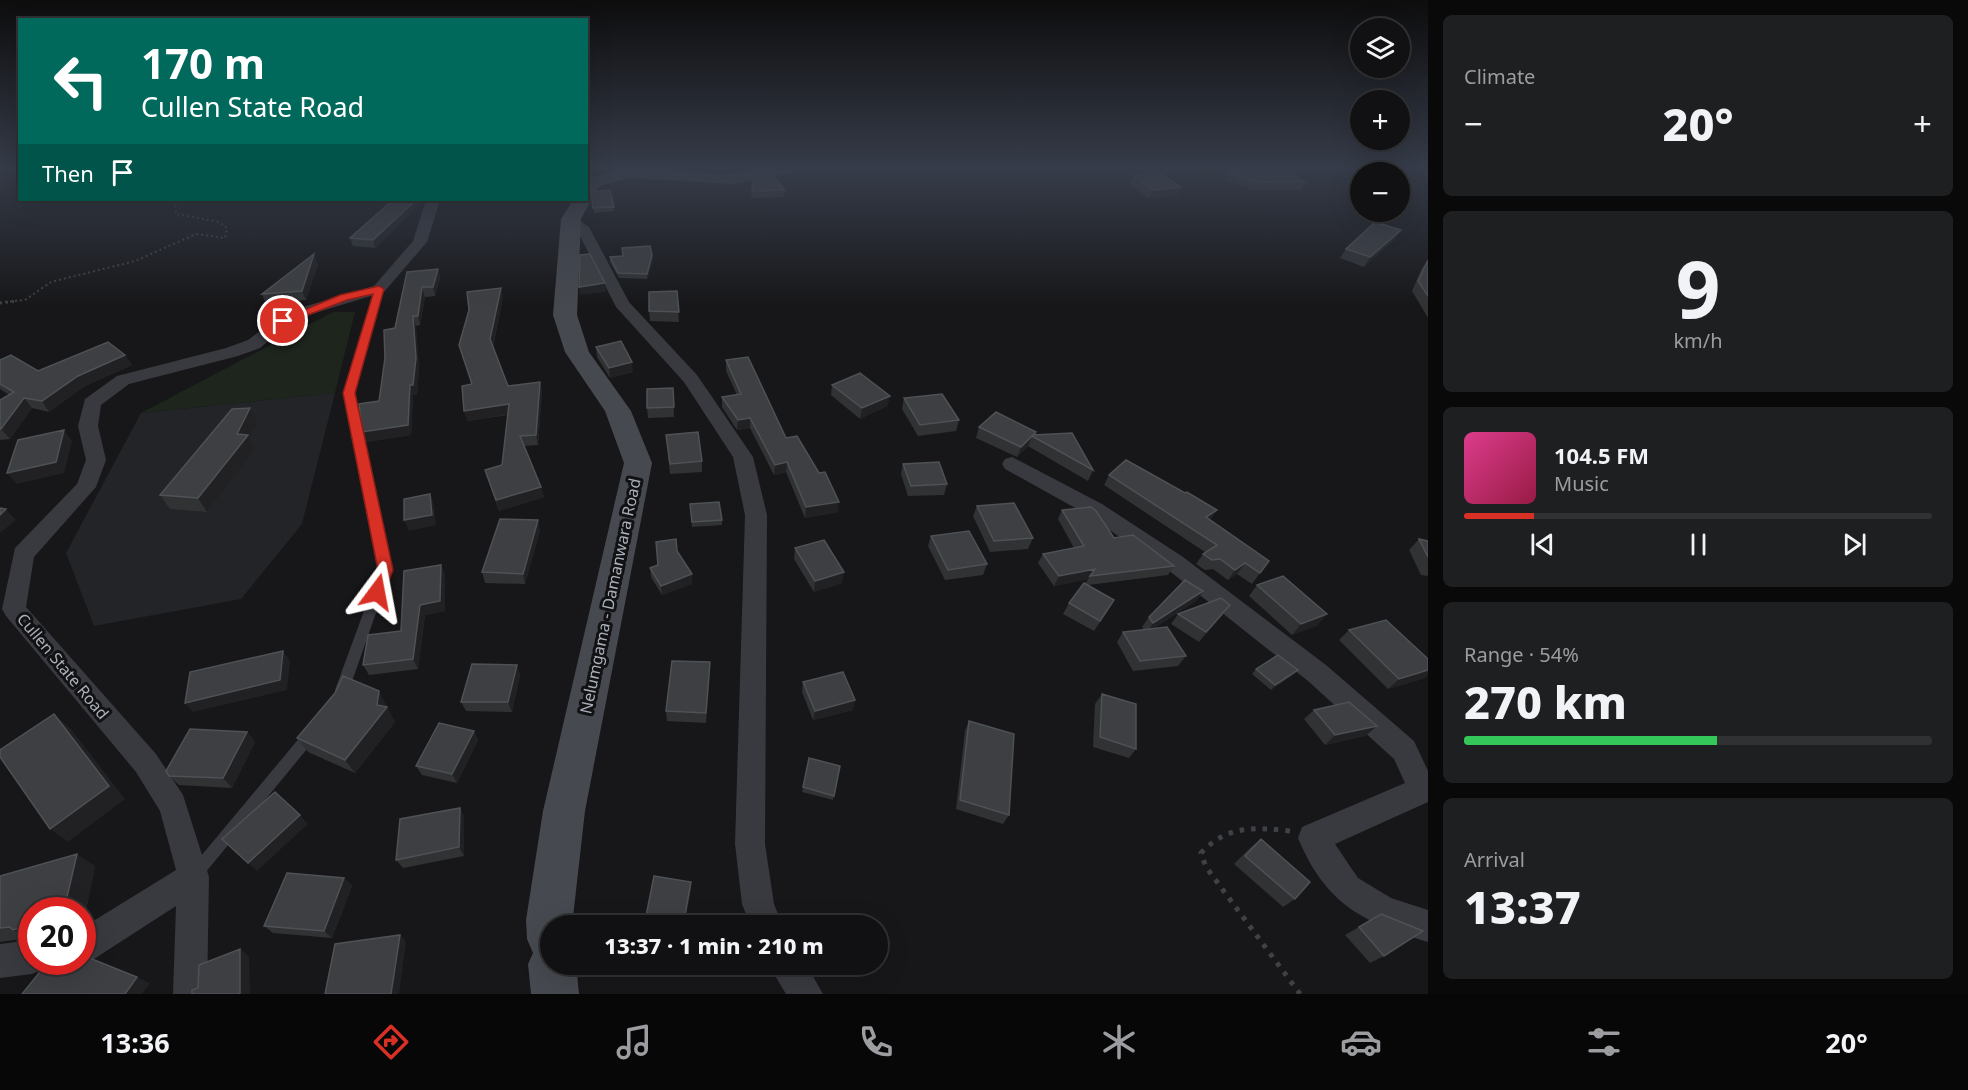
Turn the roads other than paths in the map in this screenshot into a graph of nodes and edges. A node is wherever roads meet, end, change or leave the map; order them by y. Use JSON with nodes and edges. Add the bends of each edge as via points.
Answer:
{"nodes":[{"id":1,"x":429,"y":213,"type":"edge"},
{"id":2,"x":576,"y":213,"type":"edge"},
{"id":3,"x":578,"y":213,"type":"edge"},
{"id":4,"x":379,"y":289,"type":"junction"},
{"id":5,"x":1012,"y":464,"type":"dead end"},
{"id":6,"x":338,"y":702,"type":"edge"},
{"id":7,"x":323,"y":720,"type":"edge"},
{"id":8,"x":193,"y":877,"type":"junction"},
{"id":9,"x":550,"y":915,"type":"edge"},
{"id":10,"x":762,"y":915,"type":"edge"},
{"id":11,"x":1428,"y":926,"type":"edge"},
{"id":12,"x":96,"y":938,"type":"edge"},
{"id":13,"x":18,"y":959,"type":"edge"},
{"id":14,"x":0,"y":961,"type":"edge"},
{"id":15,"x":553,"y":975,"type":"edge"},
{"id":16,"x":793,"y":975,"type":"edge"},
{"id":17,"x":190,"y":994,"type":"edge"},
{"id":18,"x":555,"y":994,"type":"edge"},
{"id":19,"x":806,"y":994,"type":"edge"}],
"edges":[{"from":1,"to":4,"type":"street","via":[[420,242]]},
{"from":2,"to":9,"type":"street","name":"Nelumgama - Damanwara Road","via":[[565,315],[577,352],[618,411],[638,463],[564,811]]},
{"from":3,"to":10,"type":"street","via":[[622,304],[691,379],[743,457],[756,515],[750,844]]},
{"from":4,"to":6,"type":"lane","via":[[349,393],[385,570]]},
{"from":4,"to":8,"type":"street","name":"Cullen State Road","via":[[283,321],[254,344],[232,352],[123,380],[92,403],[88,426],[96,460],[86,487],[24,554],[14,609],[146,763],[173,805]]},
{"from":5,"to":11,"type":"street","via":[[1094,509],[1175,563],[1317,674],[1404,750],[1422,790],[1313,838],[1347,890],[1383,912]]},
{"from":7,"to":8,"type":"lane"},
{"from":8,"to":12,"type":"street"},
{"from":8,"to":17,"type":"street","name":"Cullen State Road"},
{"from":13,"to":14,"type":"street"},
{"from":15,"to":18,"type":"street"},
{"from":16,"to":19,"type":"street"}]}
